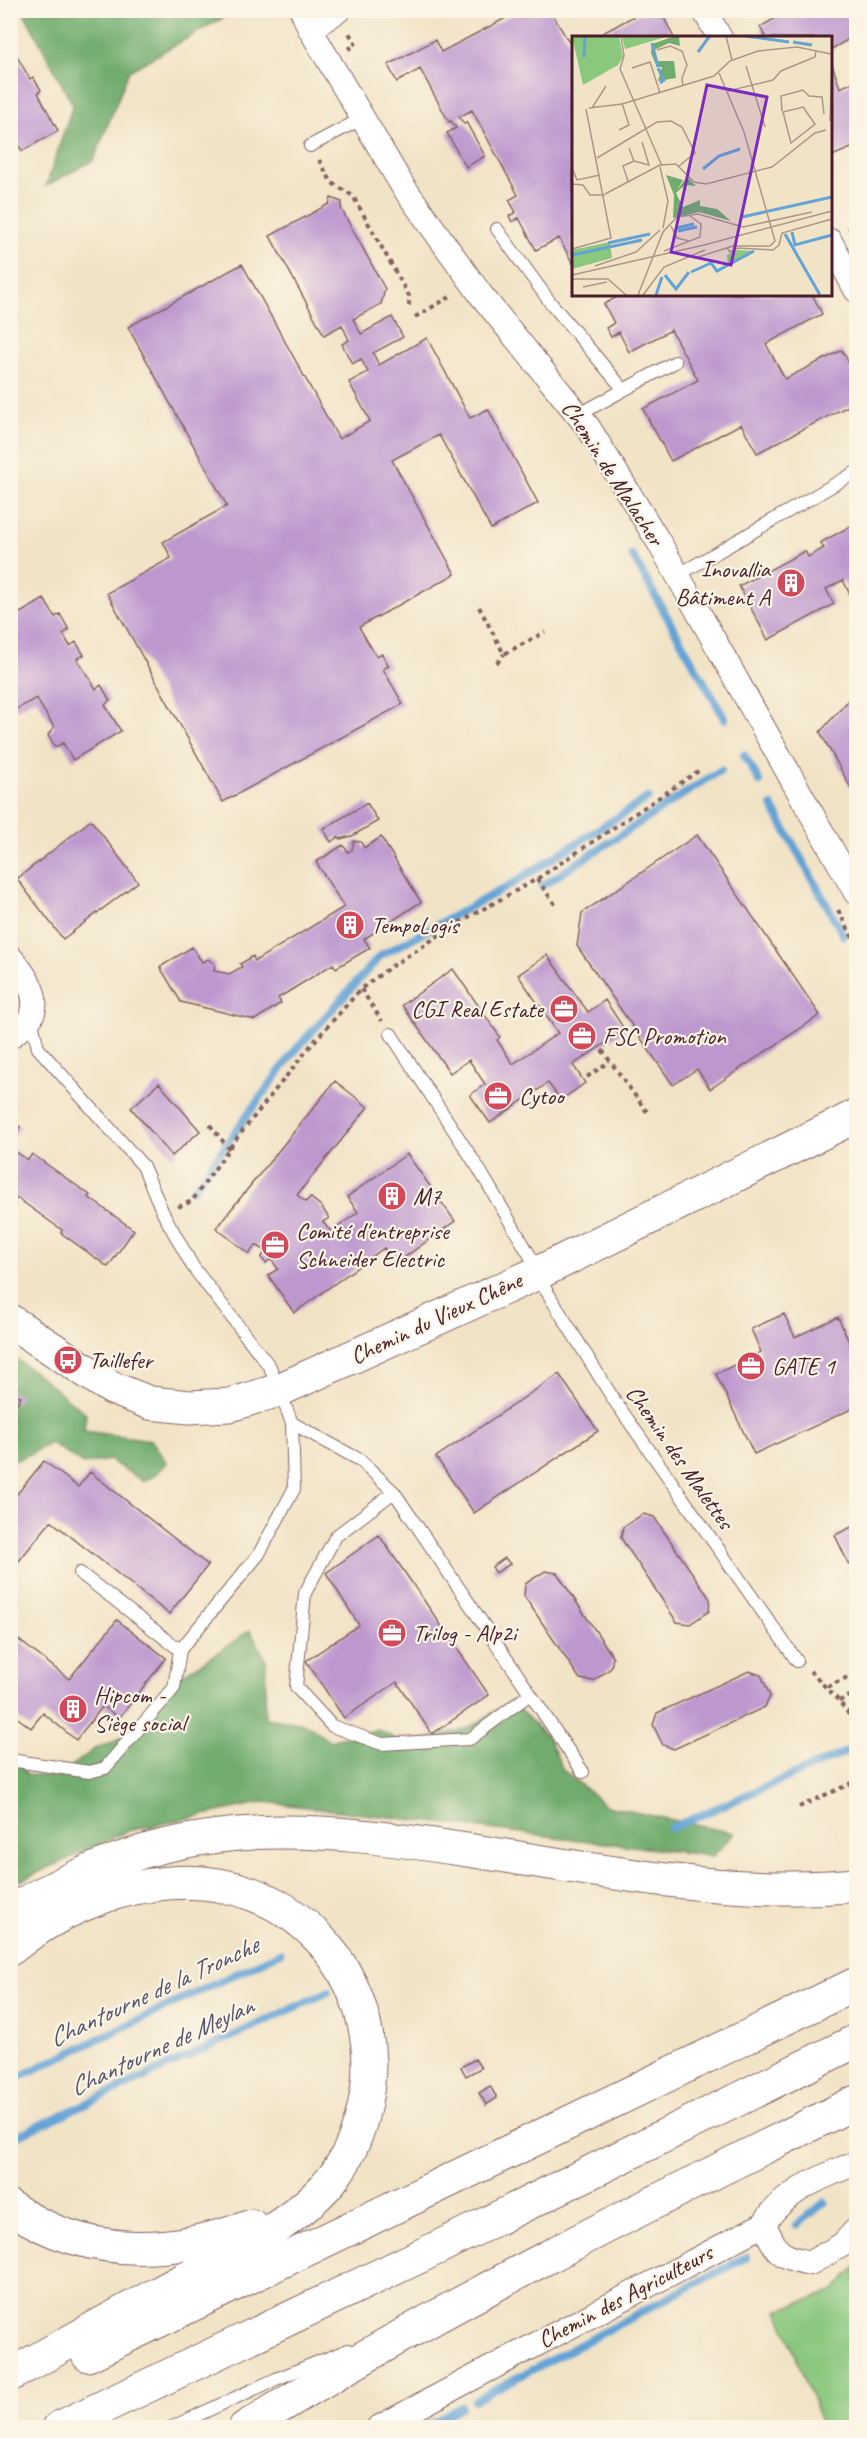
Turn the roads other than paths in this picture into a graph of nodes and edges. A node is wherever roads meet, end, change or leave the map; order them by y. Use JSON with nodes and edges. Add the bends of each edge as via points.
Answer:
{"nodes":[{"id":1,"x":339,"y":10,"type":"edge"},
{"id":2,"x":705,"y":10,"type":"edge"},
{"id":3,"x":306,"y":20,"type":"edge"},
{"id":4,"x":719,"y":36,"type":"edge"},
{"id":5,"x":363,"y":118,"type":"junction"},
{"id":6,"x":310,"y":146,"type":"road end"},
{"id":7,"x":497,"y":229,"type":"dead end"},
{"id":8,"x":839,"y":236,"type":"edge"},
{"id":9,"x":856,"y":290,"type":"edge"},
{"id":10,"x":675,"y":363,"type":"dead end"},
{"id":11,"x":624,"y":390,"type":"junction"},
{"id":12,"x":579,"y":415,"type":"junction"},
{"id":13,"x":856,"y":472,"type":"edge"},
{"id":14,"x":678,"y":575,"type":"junction"},
{"id":15,"x":856,"y":893,"type":"edge"},
{"id":16,"x":10,"y":957,"type":"edge"},
{"id":17,"x":31,"y":1017,"type":"junction"},
{"id":18,"x":391,"y":1034,"type":"road end"},
{"id":19,"x":10,"y":1037,"type":"edge"},
{"id":20,"x":856,"y":1116,"type":"edge"},
{"id":21,"x":538,"y":1272,"type":"junction"},
{"id":22,"x":10,"y":1321,"type":"edge"},
{"id":23,"x":279,"y":1390,"type":"junction"},
{"id":24,"x":292,"y":1423,"type":"junction"},
{"id":25,"x":394,"y":1492,"type":"junction"},
{"id":26,"x":80,"y":1573,"type":"dead end"},
{"id":27,"x":180,"y":1650,"type":"junction"},
{"id":28,"x":797,"y":1661,"type":"road end"},
{"id":29,"x":531,"y":1694,"type":"junction"},
{"id":30,"x":10,"y":1760,"type":"edge"},
{"id":31,"x":583,"y":1772,"type":"dead end"},
{"id":32,"x":856,"y":1885,"type":"edge"},
{"id":33,"x":10,"y":1913,"type":"edge"},
{"id":34,"x":10,"y":1949,"type":"edge"},
{"id":35,"x":856,"y":1984,"type":"edge"},
{"id":36,"x":856,"y":2041,"type":"edge"},
{"id":37,"x":856,"y":2102,"type":"edge"},
{"id":38,"x":856,"y":2163,"type":"edge"},
{"id":39,"x":318,"y":2193,"type":"junction"},
{"id":40,"x":10,"y":2207,"type":"edge"},
{"id":41,"x":764,"y":2224,"type":"junction"},
{"id":42,"x":856,"y":2230,"type":"edge"},
{"id":43,"x":451,"y":2308,"type":"junction"},
{"id":44,"x":10,"y":2375,"type":"edge"},
{"id":45,"x":10,"y":2391,"type":"edge"},
{"id":46,"x":59,"y":2427,"type":"edge"},
{"id":47,"x":171,"y":2427,"type":"edge"},
{"id":48,"x":245,"y":2427,"type":"edge"},
{"id":49,"x":378,"y":2427,"type":"edge"}],
"edges":[{"from":1,"to":3,"type":"street"},
{"from":2,"to":4,"type":"street"},
{"from":3,"to":5,"type":"street","name":"Chemin de Malacher"},
{"from":5,"to":6,"type":"lane"},
{"from":5,"to":12,"type":"street","name":"Chemin de Malacher","via":[[402,185],[481,295]]},
{"from":7,"to":11,"type":"lane","via":[[550,302]]},
{"from":8,"to":9,"type":"street"},
{"from":10,"to":11,"type":"lane"},
{"from":11,"to":12,"type":"lane"},
{"from":12,"to":14,"type":"street","name":"Chemin de Malacher"},
{"from":13,"to":14,"type":"lane"},
{"from":14,"to":15,"type":"street","name":"Chemin de Malacher"},
{"from":16,"to":17,"type":"street","via":[[32,990]]},
{"from":17,"to":19,"type":"street"},
{"from":17,"to":23,"type":"lane","via":[[39,1048],[144,1166],[193,1267],[270,1367]]},
{"from":18,"to":21,"type":"lane","name":"Chemin des Malettes","via":[[479,1169]]},
{"from":20,"to":21,"type":"main road","name":"Chemin du Vieux Chêne"},
{"from":21,"to":23,"type":"main road","name":"Chemin du Vieux Chêne"},
{"from":21,"to":28,"type":"lane","name":"Chemin des Malettes","via":[[540,1285],[614,1400]]},
{"from":22,"to":23,"type":"main road","name":"Chemin du Vieux Chêne","via":[[112,1388],[150,1403],[189,1407],[230,1405]]},
{"from":23,"to":24,"type":"lane"},
{"from":24,"to":25,"type":"lane","via":[[360,1460]]},
{"from":24,"to":27,"type":"lane","via":[[294,1489],[259,1554]]},
{"from":25,"to":29,"type":"lane"},
{"from":25,"to":29,"type":"lane","via":[[336,1536],[304,1593],[296,1687],[332,1726],[382,1744],[470,1739]]},
{"from":26,"to":27,"type":"lane"},
{"from":27,"to":30,"type":"lane","via":[[174,1688],[105,1768],[89,1772]]},
{"from":29,"to":31,"type":"lane"},
{"from":32,"to":33,"type":"main road","via":[[726,1886],[350,1834],[251,1832],[198,1838],[126,1856],[57,1886]]},
{"from":34,"to":39,"type":"main road","via":[[67,1912],[104,1897],[152,1885],[200,1881],[262,1898],[291,1914],[312,1931],[344,1972],[358,2001],[369,2048],[369,2081],[361,2120],[340,2167]]},
{"from":35,"to":45,"type":"main road"},
{"from":36,"to":46,"type":"main road","via":[[435,2249]]},
{"from":37,"to":43,"type":"main road","via":[[558,2250]]},
{"from":38,"to":41,"type":"street","via":[[811,2183],[781,2203]]},
{"from":39,"to":40,"type":"main road","via":[[238,2231],[158,2249],[85,2241],[39,2224]]},
{"from":39,"to":44,"type":"main road","via":[[258,2239]]},
{"from":41,"to":42,"type":"street","via":[[784,2257],[810,2263],[842,2245]]},
{"from":41,"to":49,"type":"street","name":"Chemin des Agriculteurs"},
{"from":43,"to":47,"type":"lane","via":[[276,2379]]},
{"from":43,"to":48,"type":"main road"}]}
